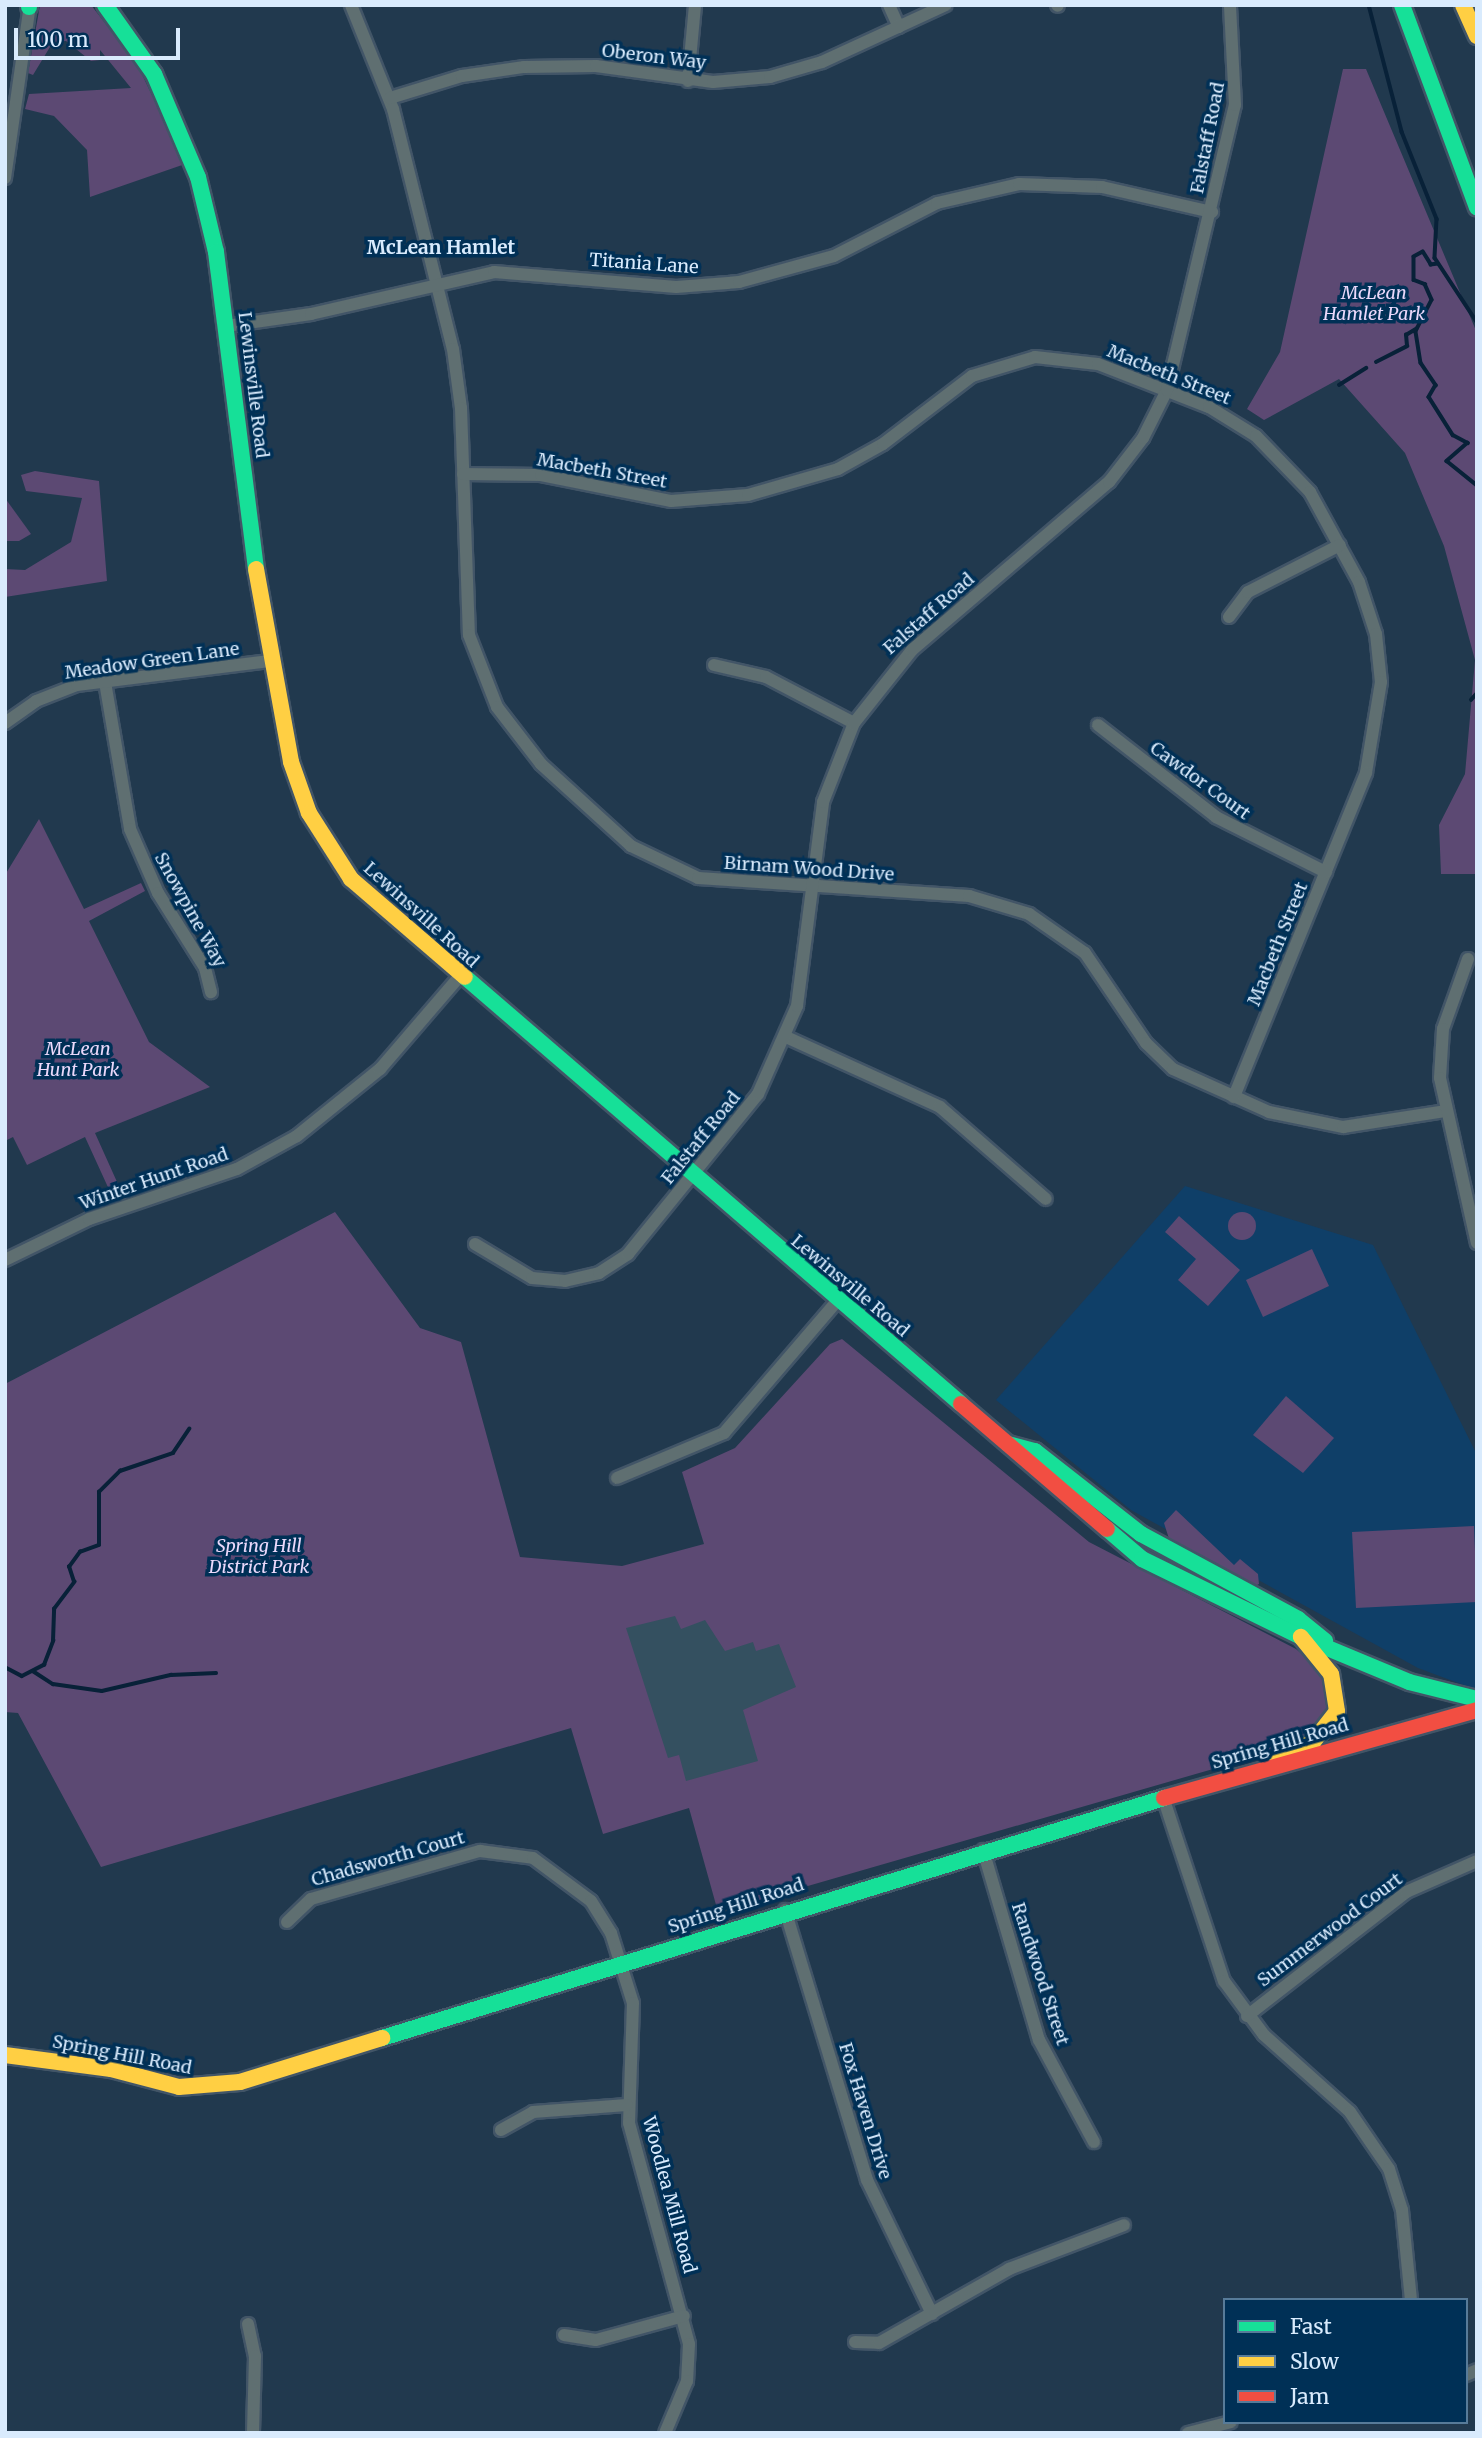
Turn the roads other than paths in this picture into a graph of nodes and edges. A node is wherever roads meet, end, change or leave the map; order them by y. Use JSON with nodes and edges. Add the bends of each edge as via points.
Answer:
{"nodes":[{"id":1,"x":105,"y":5,"type":"edge"},
{"id":2,"x":351,"y":5,"type":"edge"},
{"id":3,"x":695,"y":5,"type":"edge"},
{"id":4,"x":888,"y":5,"type":"edge"},
{"id":5,"x":946,"y":5,"type":"edge"},
{"id":6,"x":1230,"y":5,"type":"edge"},
{"id":7,"x":1402,"y":5,"type":"edge"},
{"id":8,"x":1463,"y":5,"type":"edge"},
{"id":9,"x":29,"y":6,"type":"edge"},
{"id":10,"x":899,"y":27,"type":"junction"},
{"id":11,"x":1477,"y":36,"type":"edge"},
{"id":12,"x":688,"y":81,"type":"junction"},
{"id":13,"x":390,"y":98,"type":"junction"},
{"id":14,"x":11,"y":105,"type":"edge"},
{"id":15,"x":5,"y":177,"type":"edge"},
{"id":16,"x":1477,"y":208,"type":"edge"},
{"id":17,"x":1212,"y":212,"type":"junction"},
{"id":18,"x":438,"y":285,"type":"junction"},
{"id":19,"x":226,"y":326,"type":"junction"},
{"id":20,"x":1167,"y":390,"type":"junction"},
{"id":21,"x":463,"y":474,"type":"junction"},
{"id":22,"x":1340,"y":545,"type":"junction"},
{"id":23,"x":1229,"y":617,"type":"dead end"},
{"id":24,"x":270,"y":661,"type":"junction"},
{"id":25,"x":714,"y":665,"type":"dead end"},
{"id":26,"x":105,"y":682,"type":"junction"},
{"id":27,"x":5,"y":723,"type":"edge"},
{"id":28,"x":854,"y":723,"type":"junction"},
{"id":29,"x":1098,"y":725,"type":"dead end"},
{"id":30,"x":1326,"y":872,"type":"junction"},
{"id":31,"x":812,"y":887,"type":"junction"},
{"id":32,"x":1468,"y":958,"type":"dead end"},
{"id":33,"x":460,"y":976,"type":"junction"},
{"id":34,"x":211,"y":992,"type":"dead end"},
{"id":35,"x":786,"y":1037,"type":"junction"},
{"id":36,"x":1234,"y":1097,"type":"junction"},
{"id":37,"x":1445,"y":1111,"type":"junction"},
{"id":38,"x":693,"y":1177,"type":"junction"},
{"id":39,"x":1046,"y":1199,"type":"dead end"},
{"id":40,"x":1477,"y":1242,"type":"edge"},
{"id":41,"x":475,"y":1244,"type":"dead end"},
{"id":42,"x":5,"y":1260,"type":"edge"},
{"id":43,"x":837,"y":1301,"type":"junction"},
{"id":44,"x":1006,"y":1444,"type":"junction"},
{"id":45,"x":617,"y":1478,"type":"dead end"},
{"id":46,"x":1141,"y":1534,"type":"junction"},
{"id":47,"x":1115,"y":1539,"type":"junction"},
{"id":48,"x":1259,"y":1598,"type":"junction"},
{"id":49,"x":1226,"y":1604,"type":"junction"},
{"id":50,"x":1301,"y":1637,"type":"junction"},
{"id":51,"x":1333,"y":1647,"type":"junction"},
{"id":52,"x":1409,"y":1682,"type":"junction"},
{"id":53,"x":1477,"y":1688,"type":"edge"},
{"id":54,"x":1477,"y":1699,"type":"edge"},
{"id":55,"x":1477,"y":1710,"type":"edge"},
{"id":56,"x":1255,"y":1772,"type":"junction"},
{"id":57,"x":1163,"y":1797,"type":"junction"},
{"id":58,"x":983,"y":1850,"type":"junction"},
{"id":59,"x":1477,"y":1861,"type":"edge"},
{"id":60,"x":785,"y":1910,"type":"junction"},
{"id":61,"x":287,"y":1922,"type":"dead end"},
{"id":62,"x":621,"y":1964,"type":"junction"},
{"id":63,"x":1247,"y":2016,"type":"junction"},
{"id":64,"x":5,"y":2055,"type":"edge"},
{"id":65,"x":627,"y":2105,"type":"junction"},
{"id":66,"x":501,"y":2130,"type":"dead end"},
{"id":67,"x":1094,"y":2142,"type":"dead end"},
{"id":68,"x":1125,"y":2225,"type":"dead end"},
{"id":69,"x":1411,"y":2298,"type":"edge"},
{"id":70,"x":932,"y":2314,"type":"junction"},
{"id":71,"x":684,"y":2316,"type":"junction"},
{"id":72,"x":248,"y":2323,"type":"dead end"},
{"id":73,"x":564,"y":2335,"type":"dead end"},
{"id":74,"x":855,"y":2342,"type":"dead end"},
{"id":75,"x":1223,"y":2424,"type":"edge"},
{"id":76,"x":253,"y":2433,"type":"edge"},
{"id":77,"x":665,"y":2433,"type":"edge"},
{"id":78,"x":1188,"y":2433,"type":"edge"}],
"edges":[{"from":1,"to":19,"type":"main road","name":"Lewinsville Road","via":[[154,74],[186,143],[208,213]]},
{"from":2,"to":13,"type":"street","name":"Birnam Wood Drive"},
{"from":3,"to":12,"type":"street"},
{"from":4,"to":10,"type":"street"},
{"from":5,"to":10,"type":"street","name":"Oberon Way"},
{"from":6,"to":17,"type":"street","name":"Falstaff Road","via":[[1236,96]]},
{"from":7,"to":16,"type":"main road"},
{"from":8,"to":11,"type":"main road"},
{"from":9,"to":14,"type":"street"},
{"from":10,"to":12,"type":"street","name":"Oberon Way","via":[[796,71],[742,81]]},
{"from":12,"to":13,"type":"street","name":"Oberon Way","via":[[596,66],[524,67],[462,76]]},
{"from":13,"to":18,"type":"street","name":"Birnam Wood Drive"},
{"from":14,"to":15,"type":"street"},
{"from":17,"to":18,"type":"street","name":"Titania Lane","via":[[1102,187],[1019,184],[937,203],[834,256],[739,282],[676,287],[527,271]]},
{"from":17,"to":20,"type":"street","name":"Falstaff Road"},
{"from":18,"to":19,"type":"street","name":"Titania Lane"},
{"from":18,"to":21,"type":"street","name":"Birnam Wood Drive","via":[[458,379]]},
{"from":19,"to":24,"type":"main road","name":"Lewinsville Road"},
{"from":20,"to":21,"type":"street","name":"Macbeth Street","via":[[1078,359],[1014,360],[972,376],[883,444],[838,469],[721,500],[657,500],[541,475]]},
{"from":20,"to":22,"type":"street","name":"Macbeth Street","via":[[1221,413],[1276,453],[1310,492]]},
{"from":20,"to":28,"type":"street","name":"Falstaff Road","via":[[1143,438],[1109,482],[912,650]]},
{"from":21,"to":31,"type":"street","name":"Birnam Wood Drive","via":[[469,635],[486,686],[526,749],[611,830],[652,859],[721,882]]},
{"from":22,"to":23,"type":"street","via":[[1248,592]]},
{"from":22,"to":30,"type":"street","name":"Macbeth Street","via":[[1376,634],[1380,707],[1366,773]]},
{"from":24,"to":26,"type":"street","name":"Meadow Green Lane"},
{"from":24,"to":33,"type":"main road","name":"Lewinsville Road","via":[[298,788],[320,835],[370,899]]},
{"from":25,"to":28,"type":"street","via":[[766,677]]},
{"from":26,"to":27,"type":"street","name":"Meadow Green Lane","via":[[56,692]]},
{"from":26,"to":34,"type":"street","name":"Snowpine Way","via":[[130,829],[158,893],[205,968]]},
{"from":28,"to":31,"type":"street","name":"Falstaff Road","via":[[822,803]]},
{"from":29,"to":30,"type":"street","name":"Cawdor Court","via":[[1216,817]]},
{"from":30,"to":36,"type":"street","name":"Macbeth Street"},
{"from":31,"to":35,"type":"street","name":"Falstaff Road","via":[[804,977]]},
{"from":31,"to":36,"type":"street","name":"Birnam Wood Drive","via":[[969,896],[1029,914],[1086,953],[1158,1057]]},
{"from":32,"to":37,"type":"street","via":[[1443,1029]]},
{"from":33,"to":38,"type":"main road","name":"Lewinsville Road"},
{"from":33,"to":42,"type":"street","name":"Winter Hunt Road","via":[[380,1069],[297,1136],[237,1169],[89,1219]]},
{"from":35,"to":38,"type":"street","name":"Falstaff Road","via":[[752,1103]]},
{"from":35,"to":39,"type":"street","via":[[940,1107]]},
{"from":36,"to":37,"type":"street","name":"Birnam Wood Drive","via":[[1292,1119],[1343,1127]]},
{"from":37,"to":40,"type":"street"},
{"from":38,"to":41,"type":"street","name":"Falstaff Road","via":[[628,1254],[582,1279],[532,1278]]},
{"from":38,"to":43,"type":"main road","name":"Lewinsville Road"},
{"from":43,"to":44,"type":"main road","name":"Lewinsville Road"},
{"from":43,"to":45,"type":"street","via":[[724,1433]]},
{"from":44,"to":46,"type":"main road","name":"Lewinsville Road","via":[[1035,1451]]},
{"from":44,"to":47,"type":"main road","name":"Lewinsville Road"},
{"from":46,"to":47,"type":"main road"},
{"from":46,"to":48,"type":"main road","name":"Lewinsville Road"},
{"from":47,"to":49,"type":"main road","name":"Lewinsville Road"},
{"from":48,"to":49,"type":"main road"},
{"from":48,"to":51,"type":"main road","name":"Lewinsville Road"},
{"from":49,"to":50,"type":"main road","name":"Lewinsville Road"},
{"from":50,"to":51,"type":"main road","name":"Lewinsville Road"},
{"from":50,"to":56,"type":"main road","via":[[1331,1674],[1337,1711],[1313,1742]]},
{"from":51,"to":52,"type":"main road","name":"Lewinsville Road"},
{"from":52,"to":53,"type":"main road"},
{"from":52,"to":54,"type":"main road","name":"Lewinsville Road"},
{"from":55,"to":56,"type":"main road","name":"Spring Hill Road"},
{"from":56,"to":57,"type":"main road","name":"Spring Hill Road"},
{"from":57,"to":58,"type":"main road","name":"Spring Hill Road"},
{"from":57,"to":63,"type":"street","via":[[1213,1958]]},
{"from":58,"to":60,"type":"main road","name":"Spring Hill Road"},
{"from":58,"to":67,"type":"street","name":"Randwood Street","via":[[1039,2040]]},
{"from":59,"to":63,"type":"street","name":"Summerwood Court","via":[[1406,1892]]},
{"from":60,"to":62,"type":"main road","name":"Spring Hill Road"},
{"from":60,"to":70,"type":"street","name":"Fox Haven Drive","via":[[867,2180]]},
{"from":61,"to":62,"type":"street","name":"Chadsworth Court","via":[[311,1899],[450,1856],[499,1851],[533,1858],[578,1887],[603,1917]]},
{"from":62,"to":64,"type":"main road","name":"Spring Hill Road","via":[[211,2088]]},
{"from":62,"to":65,"type":"street","name":"Woodlea Mill Road","via":[[636,2019]]},
{"from":63,"to":69,"type":"street","via":[[1350,2112],[1378,2148],[1402,2210]]},
{"from":65,"to":66,"type":"street","via":[[533,2112]]},
{"from":65,"to":71,"type":"street","name":"Woodlea Mill Road"},
{"from":68,"to":70,"type":"street","via":[[1009,2269]]},
{"from":70,"to":74,"type":"street","via":[[880,2343]]},
{"from":71,"to":73,"type":"street","via":[[596,2340]]},
{"from":71,"to":77,"type":"street","name":"Woodlea Mill Road","via":[[687,2381]]},
{"from":72,"to":76,"type":"street","via":[[255,2356]]},
{"from":75,"to":78,"type":"street"}]}
